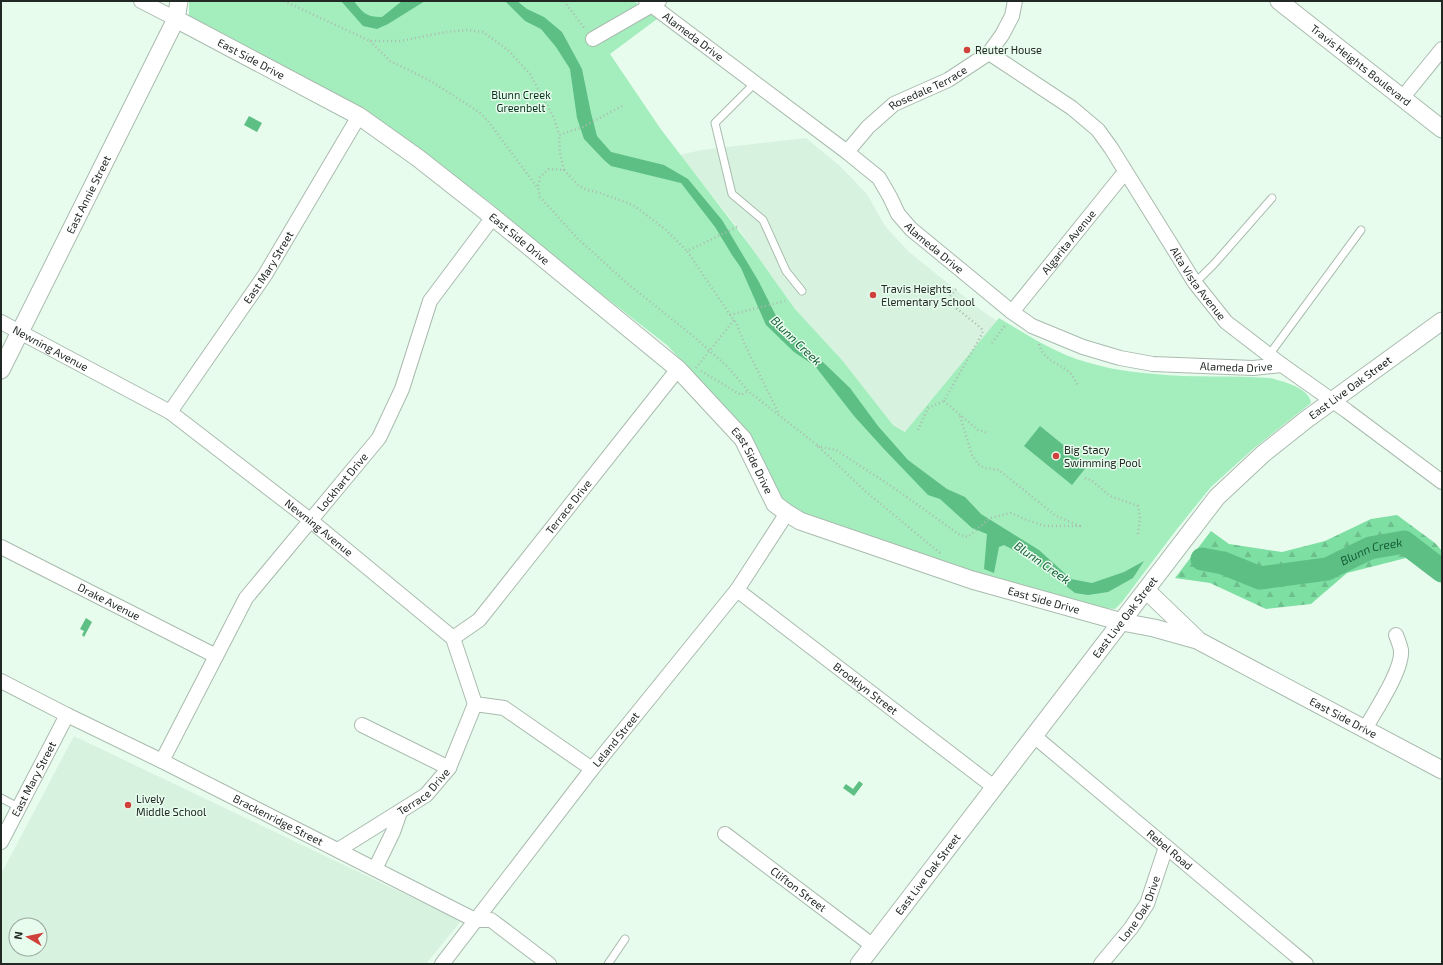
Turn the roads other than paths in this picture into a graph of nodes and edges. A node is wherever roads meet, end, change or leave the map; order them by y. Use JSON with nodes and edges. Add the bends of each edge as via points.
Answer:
{"nodes":[{"id":1,"x":141,"y":1,"type":"edge"},
{"id":2,"x":179,"y":1,"type":"edge"},
{"id":3,"x":1015,"y":1,"type":"edge"},
{"id":4,"x":1279,"y":1,"type":"edge"},
{"id":5,"x":653,"y":3,"type":"edge"},
{"id":6,"x":176,"y":20,"type":"junction"},
{"id":7,"x":593,"y":39,"type":"road end"},
{"id":8,"x":1442,"y":49,"type":"edge"},
{"id":9,"x":989,"y":53,"type":"junction"},
{"id":10,"x":755,"y":82,"type":"junction"},
{"id":11,"x":1403,"y":97,"type":"junction"},
{"id":12,"x":359,"y":116,"type":"junction"},
{"id":13,"x":1442,"y":129,"type":"edge"},
{"id":14,"x":847,"y":152,"type":"junction"},
{"id":15,"x":1125,"y":172,"type":"junction"},
{"id":16,"x":1272,"y":198,"type":"dead end"},
{"id":17,"x":493,"y":216,"type":"junction"},
{"id":18,"x":1361,"y":230,"type":"dead end"},
{"id":19,"x":1195,"y":283,"type":"junction"},
{"id":20,"x":802,"y":292,"type":"dead end"},
{"id":21,"x":1009,"y":318,"type":"junction"},
{"id":22,"x":1442,"y":321,"type":"edge"},
{"id":23,"x":1,"y":322,"type":"edge"},
{"id":24,"x":20,"y":331,"type":"junction"},
{"id":25,"x":1269,"y":355,"type":"junction"},
{"id":26,"x":1282,"y":365,"type":"junction"},
{"id":27,"x":678,"y":369,"type":"junction"},
{"id":28,"x":1,"y":370,"type":"edge"},
{"id":29,"x":1333,"y":400,"type":"junction"},
{"id":30,"x":170,"y":412,"type":"junction"},
{"id":31,"x":1442,"y":482,"type":"edge"},
{"id":32,"x":787,"y":514,"type":"junction"},
{"id":33,"x":310,"y":520,"type":"junction"},
{"id":34,"x":1,"y":547,"type":"edge"},
{"id":35,"x":737,"y":590,"type":"junction"},
{"id":36,"x":1146,"y":590,"type":"junction"},
{"id":37,"x":1122,"y":622,"type":"junction"},
{"id":38,"x":1396,"y":635,"type":"dead end"},
{"id":39,"x":453,"y":638,"type":"junction"},
{"id":40,"x":1197,"y":640,"type":"junction"},
{"id":41,"x":216,"y":656,"type":"junction"},
{"id":42,"x":1,"y":681,"type":"edge"},
{"id":43,"x":475,"y":704,"type":"junction"},
{"id":44,"x":67,"y":716,"type":"junction"},
{"id":45,"x":362,"y":724,"type":"dead end"},
{"id":46,"x":1365,"y":729,"type":"junction"},
{"id":47,"x":1034,"y":736,"type":"junction"},
{"id":48,"x":162,"y":761,"type":"junction"},
{"id":49,"x":449,"y":768,"type":"junction"},
{"id":50,"x":592,"y":769,"type":"junction"},
{"id":51,"x":1442,"y":770,"type":"edge"},
{"id":52,"x":994,"y":787,"type":"junction"},
{"id":53,"x":1,"y":798,"type":"edge"},
{"id":54,"x":20,"y":808,"type":"junction"},
{"id":55,"x":400,"y":812,"type":"junction"},
{"id":56,"x":725,"y":834,"type":"dead end"},
{"id":57,"x":1,"y":842,"type":"edge"},
{"id":58,"x":1166,"y":847,"type":"junction"},
{"id":59,"x":338,"y":850,"type":"junction"},
{"id":60,"x":375,"y":869,"type":"junction"},
{"id":61,"x":475,"y":920,"type":"junction"},
{"id":62,"x":625,"y":939,"type":"dead end"},
{"id":63,"x":872,"y":945,"type":"junction"},
{"id":64,"x":442,"y":964,"type":"edge"},
{"id":65,"x":549,"y":964,"type":"edge"},
{"id":66,"x":608,"y":964,"type":"edge"},
{"id":67,"x":858,"y":964,"type":"edge"},
{"id":68,"x":1101,"y":964,"type":"edge"},
{"id":69,"x":1306,"y":964,"type":"edge"}],
"edges":[{"from":1,"to":6,"type":"street","name":"East Side Drive"},
{"from":2,"to":6,"type":"street","name":"East Annie Street"},
{"from":3,"to":9,"type":"street","name":"Rosedale Terrace","via":[[1012,16],[1002,36]]},
{"from":4,"to":11,"type":"street","name":"Travis Heights Boulevard"},
{"from":5,"to":7,"type":"street"},
{"from":5,"to":10,"type":"street","name":"Alameda Drive"},
{"from":6,"to":12,"type":"street","name":"East Side Drive"},
{"from":6,"to":24,"type":"street","name":"East Annie Street"},
{"from":8,"to":11,"type":"street"},
{"from":9,"to":14,"type":"street","name":"Rosedale Terrace","via":[[948,80],[894,104],[868,127]]},
{"from":9,"to":15,"type":"street","name":"Alta Vista Avenue","via":[[1072,108],[1098,130]]},
{"from":10,"to":14,"type":"street","name":"Alameda Drive"},
{"from":10,"to":20,"type":"lane","via":[[715,123],[732,194],[763,220],[786,271]]},
{"from":11,"to":13,"type":"street","name":"Travis Heights Boulevard"},
{"from":12,"to":17,"type":"street","name":"East Side Drive"},
{"from":12,"to":30,"type":"street","name":"East Mary Street","via":[[265,275]]},
{"from":14,"to":21,"type":"street","name":"Alameda Drive","via":[[879,178],[898,214],[911,229]]},
{"from":15,"to":19,"type":"street","name":"Alta Vista Avenue"},
{"from":15,"to":21,"type":"street","name":"Algarita Avenue"},
{"from":16,"to":19,"type":"lane","via":[[1216,263]]},
{"from":17,"to":27,"type":"street","name":"East Side Drive"},
{"from":17,"to":33,"type":"street","name":"Lockhart Drive","via":[[430,301],[402,389],[379,438]]},
{"from":18,"to":25,"type":"lane"},
{"from":19,"to":25,"type":"street","name":"Alta Vista Avenue","via":[[1226,322]]},
{"from":21,"to":26,"type":"street","name":"Alameda Drive","via":[[1083,347],[1153,364],[1253,368]]},
{"from":22,"to":29,"type":"street","name":"East Live Oak Street"},
{"from":23,"to":24,"type":"street","name":"Newning Avenue"},
{"from":24,"to":28,"type":"street","name":"East Annie Street"},
{"from":24,"to":30,"type":"street","name":"Newning Avenue"},
{"from":25,"to":26,"type":"street","name":"Alta Vista Avenue"},
{"from":26,"to":29,"type":"street","name":"Alta Vista Avenue"},
{"from":27,"to":32,"type":"street","name":"East Side Drive","via":[[743,439],[775,504]]},
{"from":27,"to":39,"type":"street","name":"Terrace Drive","via":[[478,620]]},
{"from":29,"to":31,"type":"street","name":"Alta Vista Avenue"},
{"from":29,"to":36,"type":"street","name":"East Live Oak Street","via":[[1263,454],[1223,492]]},
{"from":30,"to":33,"type":"street","name":"Newning Avenue"},
{"from":32,"to":35,"type":"street","name":"Leland Street"},
{"from":32,"to":37,"type":"street","name":"East Side Drive","via":[[800,521],[972,580]]},
{"from":33,"to":39,"type":"street","name":"Newning Avenue"},
{"from":33,"to":41,"type":"street","name":"Lockhart Drive","via":[[246,598]]},
{"from":34,"to":41,"type":"street","name":"Drake Avenue"},
{"from":35,"to":50,"type":"street","name":"Leland Street"},
{"from":35,"to":52,"type":"street","name":"Brooklyn Street"},
{"from":36,"to":37,"type":"street","name":"East Live Oak Street"},
{"from":36,"to":40,"type":"street"},
{"from":37,"to":40,"type":"street","name":"East Side Drive"},
{"from":37,"to":47,"type":"street","name":"East Live Oak Street"},
{"from":38,"to":46,"type":"street","via":[[1401,651],[1399,665]]},
{"from":39,"to":43,"type":"street"},
{"from":40,"to":46,"type":"street","name":"East Side Drive"},
{"from":41,"to":48,"type":"street","name":"Lockhart Drive"},
{"from":42,"to":44,"type":"street","name":"Brackenridge Street"},
{"from":43,"to":49,"type":"street","name":"Terrace Drive"},
{"from":43,"to":50,"type":"street","via":[[504,708]]},
{"from":44,"to":48,"type":"street","name":"Brackenridge Street"},
{"from":44,"to":54,"type":"street","name":"East Mary Street"},
{"from":45,"to":49,"type":"street"},
{"from":46,"to":51,"type":"street","name":"East Side Drive"},
{"from":47,"to":52,"type":"street","name":"East Live Oak Street"},
{"from":47,"to":58,"type":"street","name":"Rebel Road"},
{"from":48,"to":59,"type":"street","name":"Brackenridge Street"},
{"from":49,"to":55,"type":"street","name":"Terrace Drive","via":[[426,795]]},
{"from":50,"to":61,"type":"street","name":"Leland Street"},
{"from":52,"to":63,"type":"street","name":"East Live Oak Street"},
{"from":53,"to":54,"type":"lane"},
{"from":54,"to":57,"type":"street","name":"East Mary Street"},
{"from":55,"to":59,"type":"street","name":"Terrace Drive"},
{"from":55,"to":60,"type":"street"},
{"from":56,"to":63,"type":"street","name":"Clifton Street"},
{"from":58,"to":68,"type":"street","name":"Lone Oak Drive","via":[[1147,904]]},
{"from":58,"to":69,"type":"street","name":"Rebel Road"},
{"from":59,"to":60,"type":"street","name":"Brackenridge Street"},
{"from":60,"to":61,"type":"street","name":"Brackenridge Street"},
{"from":61,"to":64,"type":"street","name":"Leland Street"},
{"from":61,"to":65,"type":"street","name":"Brackenridge Street","via":[[491,920]]},
{"from":62,"to":66,"type":"lane"},
{"from":63,"to":67,"type":"street","name":"East Live Oak Street"}]}
